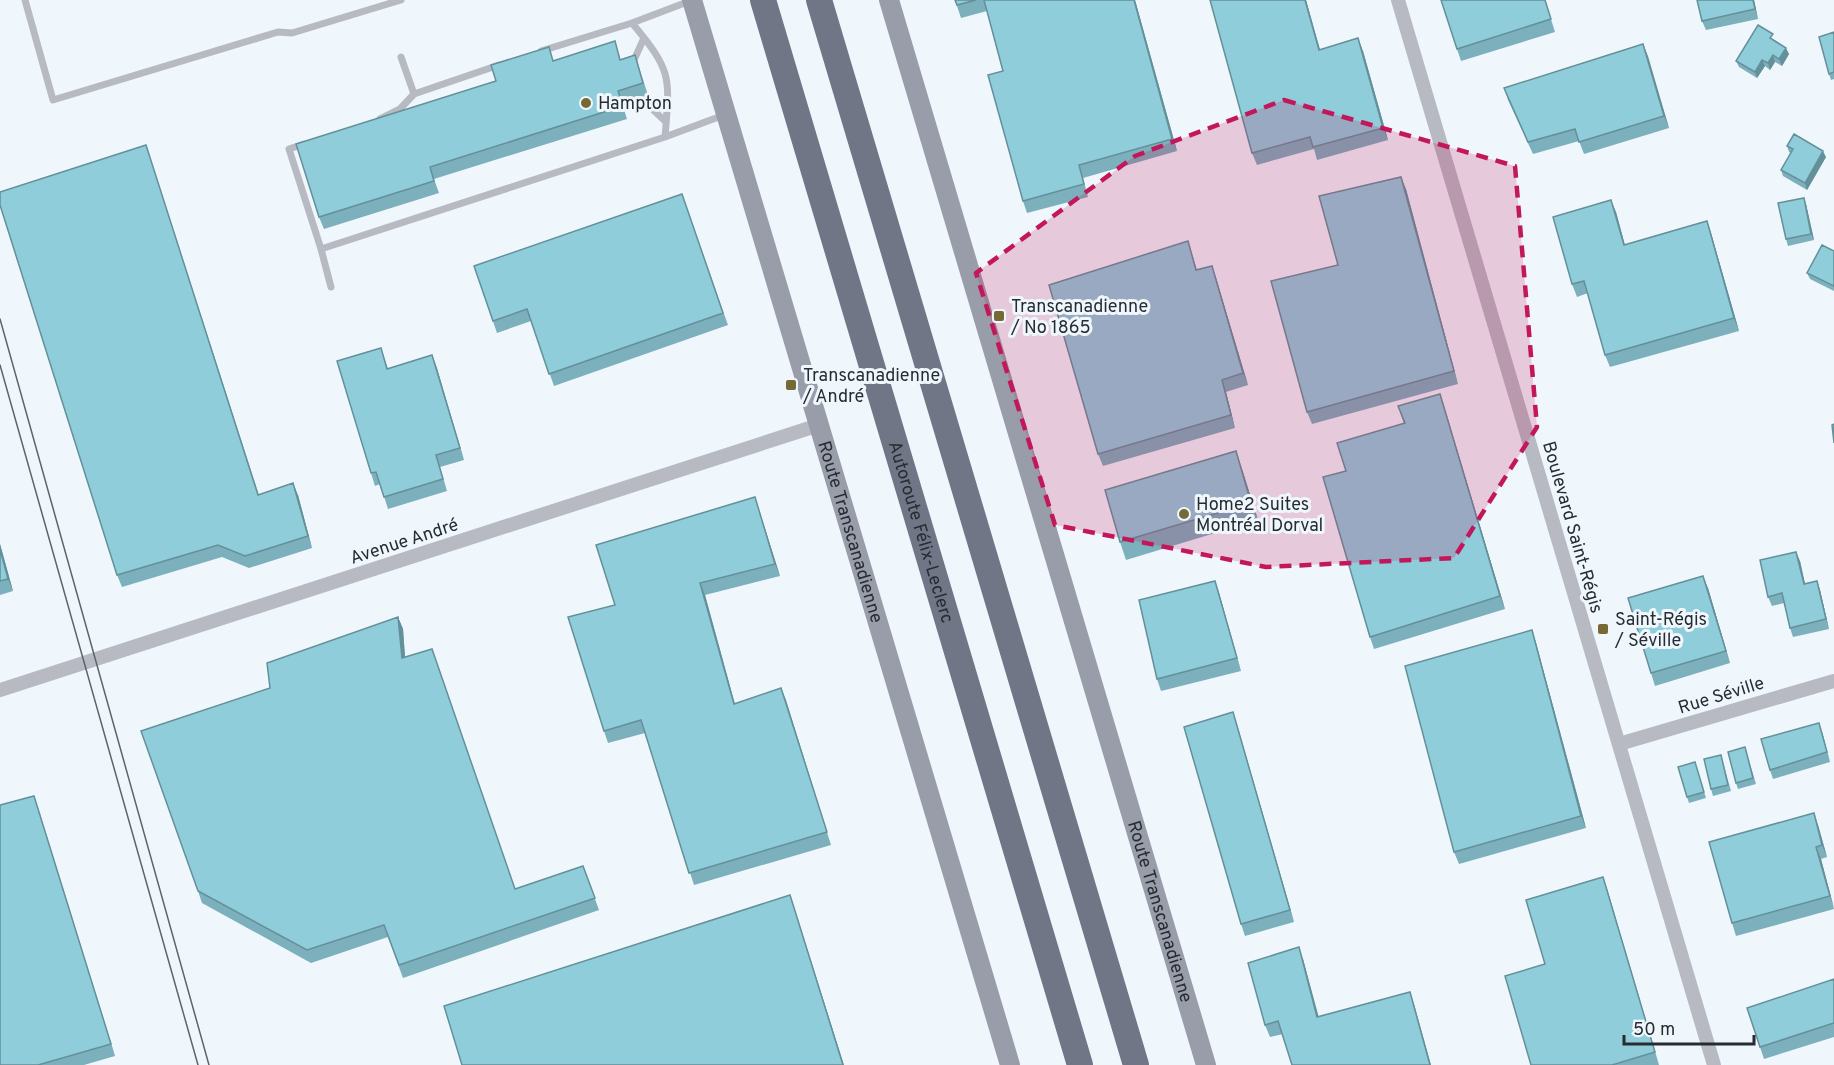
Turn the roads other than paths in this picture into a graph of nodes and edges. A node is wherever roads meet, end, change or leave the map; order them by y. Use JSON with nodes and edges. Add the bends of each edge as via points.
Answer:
{"nodes":[{"id":1,"x":25,"y":0,"type":"edge"},
{"id":2,"x":401,"y":0,"type":"edge"},
{"id":3,"x":692,"y":0,"type":"edge"},
{"id":4,"x":756,"y":0,"type":"edge"},
{"id":5,"x":763,"y":0,"type":"edge"},
{"id":6,"x":819,"y":0,"type":"edge"},
{"id":7,"x":838,"y":0,"type":"edge"},
{"id":8,"x":889,"y":0,"type":"edge"},
{"id":9,"x":1398,"y":0,"type":"edge"},
{"id":10,"x":632,"y":22,"type":"junction"},
{"id":11,"x":644,"y":38,"type":"junction"},
{"id":12,"x":533,"y":54,"type":"edge"},
{"id":13,"x":400,"y":57,"type":"dead end"},
{"id":14,"x":512,"y":61,"type":"edge"},
{"id":15,"x":635,"y":69,"type":"edge"},
{"id":16,"x":786,"y":76,"type":"junction"},
{"id":17,"x":414,"y":94,"type":"junction"},
{"id":18,"x":644,"y":97,"type":"edge"},
{"id":19,"x":726,"y":114,"type":"junction"},
{"id":20,"x":372,"y":122,"type":"edge"},
{"id":21,"x":666,"y":122,"type":"junction"},
{"id":22,"x":664,"y":137,"type":"junction"},
{"id":23,"x":310,"y":142,"type":"edge"},
{"id":24,"x":882,"y":213,"type":"junction"},
{"id":25,"x":321,"y":249,"type":"junction"},
{"id":26,"x":331,"y":287,"type":"dead end"},
{"id":27,"x":819,"y":425,"type":"junction"},
{"id":28,"x":1834,"y":681,"type":"edge"},
{"id":29,"x":0,"y":690,"type":"edge"},
{"id":30,"x":1619,"y":744,"type":"junction"},
{"id":31,"x":1010,"y":1065,"type":"edge"},
{"id":32,"x":1080,"y":1065,"type":"edge"},
{"id":33,"x":1136,"y":1065,"type":"edge"},
{"id":34,"x":1206,"y":1065,"type":"edge"},
{"id":35,"x":1714,"y":1065,"type":"edge"}],
"edges":[{"from":1,"to":2,"type":"lane","via":[[53,100],[278,32],[292,33]]},
{"from":3,"to":10,"type":"lane"},
{"from":3,"to":19,"type":"main road","name":"Route Transcanadienne"},
{"from":4,"to":16,"type":"highway"},
{"from":5,"to":16,"type":"highway","name":"Autoroute Félix-Leclerc"},
{"from":6,"to":24,"type":"highway"},
{"from":7,"to":24,"type":"highway"},
{"from":8,"to":34,"type":"main road","name":"Route Transcanadienne"},
{"from":9,"to":30,"type":"street","name":"Boulevard Saint-Régis"},
{"from":10,"to":11,"type":"lane"},
{"from":10,"to":12,"type":"lane"},
{"from":11,"to":15,"type":"lane","via":[[634,60]]},
{"from":11,"to":21,"type":"lane","via":[[656,51],[667,74]]},
{"from":13,"to":17,"type":"lane"},
{"from":14,"to":17,"type":"lane"},
{"from":16,"to":32,"type":"highway","name":"Autoroute Félix-Leclerc"},
{"from":17,"to":20,"type":"lane","via":[[400,109]]},
{"from":18,"to":21,"type":"lane"},
{"from":19,"to":22,"type":"lane"},
{"from":19,"to":27,"type":"main road","name":"Route Transcanadienne"},
{"from":21,"to":22,"type":"lane"},
{"from":22,"to":25,"type":"lane"},
{"from":23,"to":25,"type":"lane","via":[[289,149]]},
{"from":24,"to":33,"type":"highway"},
{"from":25,"to":26,"type":"lane"},
{"from":27,"to":29,"type":"street","name":"Avenue André"},
{"from":27,"to":31,"type":"main road","name":"Route Transcanadienne"},
{"from":28,"to":30,"type":"street","name":"Rue Séville"},
{"from":30,"to":35,"type":"street","name":"Boulevard Saint-Régis"}]}
